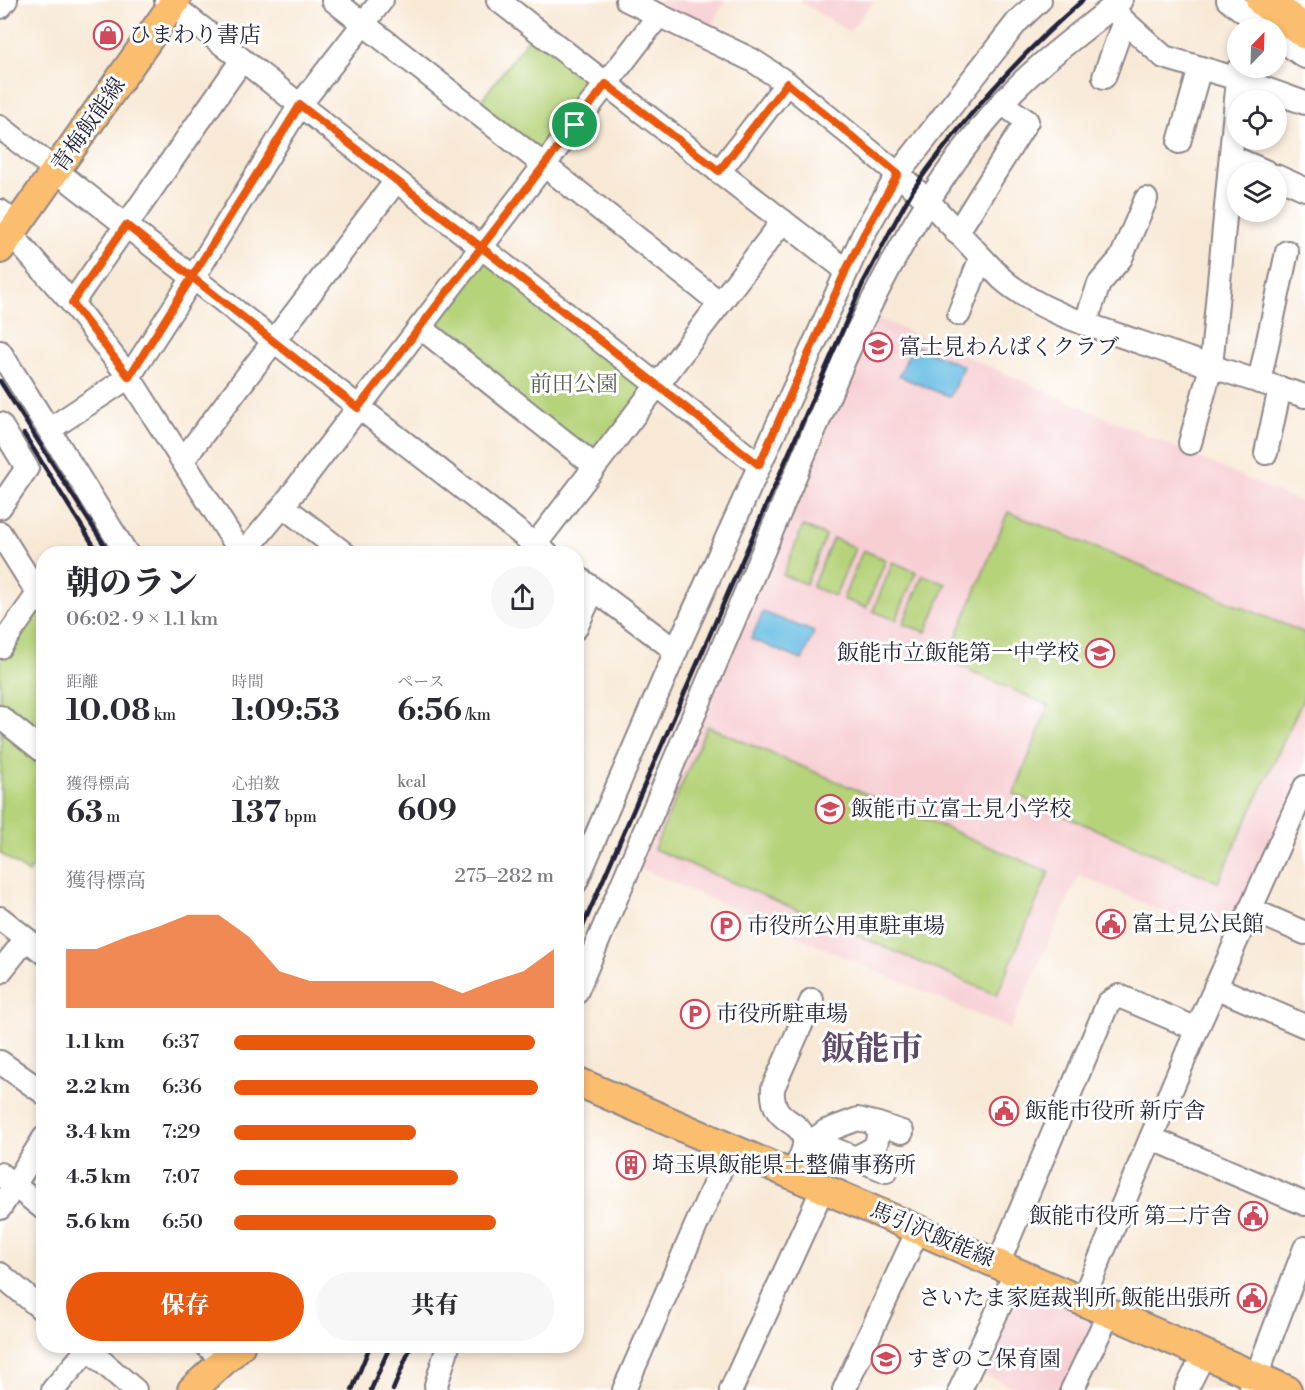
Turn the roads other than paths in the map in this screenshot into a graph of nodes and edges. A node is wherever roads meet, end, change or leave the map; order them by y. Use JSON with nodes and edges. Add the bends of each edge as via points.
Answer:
{"nodes":[{"id":1,"x":333,"y":0,"type":"edge"},
{"id":2,"x":382,"y":0,"type":"edge"},
{"id":3,"x":498,"y":0,"type":"edge"},
{"id":4,"x":627,"y":0,"type":"edge"},
{"id":5,"x":1040,"y":0,"type":"edge"},
{"id":6,"x":1300,"y":0,"type":"edge"},
{"id":7,"x":171,"y":2,"type":"edge"},
{"id":8,"x":1305,"y":4,"type":"edge"},
{"id":9,"x":1119,"y":9,"type":"edge"},
{"id":10,"x":1245,"y":10,"type":"edge"},
{"id":11,"x":659,"y":15,"type":"junction"},
{"id":12,"x":363,"y":24,"type":"junction"},
{"id":13,"x":1305,"y":32,"type":"edge"},
{"id":14,"x":1287,"y":44,"type":"edge"},
{"id":15,"x":1305,"y":57,"type":"edge"},
{"id":16,"x":242,"y":60,"type":"junction"},
{"id":17,"x":1200,"y":68,"type":"junction"},
{"id":18,"x":1227,"y":72,"type":"edge"},
{"id":19,"x":1104,"y":77,"type":"dead end"},
{"id":20,"x":1238,"y":78,"type":"edge"},
{"id":21,"x":1249,"y":78,"type":"edge"},
{"id":22,"x":787,"y":83,"type":"junction"},
{"id":23,"x":606,"y":84,"type":"junction"},
{"id":24,"x":1001,"y":103,"type":"junction"},
{"id":25,"x":1305,"y":103,"type":"edge"},
{"id":26,"x":300,"y":105,"type":"junction"},
{"id":27,"x":0,"y":127,"type":"edge"},
{"id":28,"x":1179,"y":142,"type":"dead end"},
{"id":29,"x":1232,"y":157,"type":"junction"},
{"id":30,"x":1244,"y":162,"type":"edge"},
{"id":31,"x":543,"y":166,"type":"junction"},
{"id":32,"x":57,"y":170,"type":"junction"},
{"id":33,"x":719,"y":171,"type":"junction"},
{"id":34,"x":898,"y":174,"type":"junction"},
{"id":35,"x":396,"y":181,"type":"junction"},
{"id":36,"x":1287,"y":181,"type":"edge"},
{"id":37,"x":1305,"y":189,"type":"edge"},
{"id":38,"x":1146,"y":199,"type":"dead end"},
{"id":39,"x":929,"y":202,"type":"junction"},
{"id":40,"x":783,"y":221,"type":"junction"},
{"id":41,"x":126,"y":225,"type":"junction"},
{"id":42,"x":7,"y":230,"type":"edge"},
{"id":43,"x":957,"y":232,"type":"junction"},
{"id":44,"x":481,"y":247,"type":"junction"},
{"id":45,"x":1287,"y":252,"type":"dead end"},
{"id":46,"x":981,"y":257,"type":"junction"},
{"id":47,"x":846,"y":270,"type":"junction"},
{"id":48,"x":193,"y":278,"type":"junction"},
{"id":49,"x":72,"y":303,"type":"junction"},
{"id":50,"x":720,"y":303,"type":"junction"},
{"id":51,"x":959,"y":314,"type":"dead end"},
{"id":52,"x":1085,"y":324,"type":"junction"},
{"id":53,"x":420,"y":327,"type":"junction"},
{"id":54,"x":274,"y":341,"type":"junction"},
{"id":55,"x":0,"y":352,"type":"edge"},
{"id":56,"x":1211,"y":367,"type":"junction"},
{"id":57,"x":129,"y":377,"type":"junction"},
{"id":58,"x":1258,"y":382,"type":"junction"},
{"id":59,"x":657,"y":386,"type":"junction"},
{"id":60,"x":1280,"y":388,"type":"junction"},
{"id":61,"x":1305,"y":396,"type":"edge"},
{"id":62,"x":358,"y":408,"type":"junction"},
{"id":63,"x":0,"y":424,"type":"edge"},
{"id":64,"x":50,"y":429,"type":"junction"},
{"id":65,"x":1190,"y":443,"type":"dead end"},
{"id":66,"x":1266,"y":453,"type":"dead end"},
{"id":67,"x":183,"y":460,"type":"junction"},
{"id":68,"x":759,"y":465,"type":"junction"},
{"id":69,"x":596,"y":466,"type":"junction"},
{"id":70,"x":283,"y":506,"type":"junction"},
{"id":71,"x":0,"y":507,"type":"edge"},
{"id":72,"x":0,"y":533,"type":"edge"},
{"id":73,"x":122,"y":546,"type":"edge"},
{"id":74,"x":237,"y":546,"type":"edge"},
{"id":75,"x":249,"y":546,"type":"edge"},
{"id":76,"x":335,"y":546,"type":"edge"},
{"id":77,"x":532,"y":546,"type":"edge"},
{"id":78,"x":540,"y":546,"type":"edge"},
{"id":79,"x":585,"y":583,"type":"edge"},
{"id":80,"x":36,"y":590,"type":"edge"},
{"id":81,"x":36,"y":604,"type":"edge"},
{"id":82,"x":0,"y":647,"type":"edge"},
{"id":83,"x":676,"y":651,"type":"junction"},
{"id":84,"x":0,"y":717,"type":"edge"},
{"id":85,"x":36,"y":746,"type":"edge"},
{"id":86,"x":1305,"y":787,"type":"edge"},
{"id":87,"x":1296,"y":831,"type":"edge"},
{"id":88,"x":584,"y":864,"type":"edge"},
{"id":89,"x":1250,"y":909,"type":"junction"},
{"id":90,"x":0,"y":918,"type":"edge"},
{"id":91,"x":1305,"y":933,"type":"edge"},
{"id":92,"x":35,"y":946,"type":"edge"},
{"id":93,"x":0,"y":972,"type":"edge"},
{"id":94,"x":584,"y":974,"type":"edge"},
{"id":95,"x":1215,"y":987,"type":"junction"},
{"id":96,"x":812,"y":1000,"type":"dead end"},
{"id":97,"x":1305,"y":1026,"type":"edge"},
{"id":98,"x":1197,"y":1029,"type":"junction"},
{"id":99,"x":0,"y":1062,"type":"edge"},
{"id":100,"x":584,"y":1084,"type":"edge"},
{"id":101,"x":36,"y":1087,"type":"edge"},
{"id":102,"x":878,"y":1124,"type":"junction"},
{"id":103,"x":902,"y":1132,"type":"dead end"},
{"id":104,"x":1151,"y":1138,"type":"junction"},
{"id":105,"x":36,"y":1147,"type":"edge"},
{"id":106,"x":804,"y":1147,"type":"junction"},
{"id":107,"x":730,"y":1148,"type":"junction"},
{"id":108,"x":855,"y":1158,"type":"junction"},
{"id":109,"x":886,"y":1171,"type":"dead end"},
{"id":110,"x":792,"y":1175,"type":"junction"},
{"id":111,"x":7,"y":1179,"type":"edge"},
{"id":112,"x":823,"y":1188,"type":"junction"},
{"id":113,"x":36,"y":1203,"type":"edge"},
{"id":114,"x":1305,"y":1204,"type":"edge"},
{"id":115,"x":0,"y":1208,"type":"edge"},
{"id":116,"x":918,"y":1230,"type":"junction"},
{"id":117,"x":1305,"y":1248,"type":"edge"},
{"id":118,"x":1007,"y":1268,"type":"junction"},
{"id":119,"x":0,"y":1274,"type":"edge"},
{"id":120,"x":1082,"y":1301,"type":"junction"},
{"id":121,"x":36,"y":1304,"type":"edge"},
{"id":122,"x":1109,"y":1313,"type":"junction"},
{"id":123,"x":81,"y":1353,"type":"edge"},
{"id":124,"x":93,"y":1353,"type":"edge"},
{"id":125,"x":221,"y":1353,"type":"edge"},
{"id":126,"x":446,"y":1353,"type":"edge"},
{"id":127,"x":1204,"y":1353,"type":"junction"},
{"id":128,"x":1253,"y":1383,"type":"edge"},
{"id":129,"x":53,"y":1390,"type":"edge"},
{"id":130,"x":135,"y":1390,"type":"edge"},
{"id":131,"x":192,"y":1390,"type":"edge"},
{"id":132,"x":438,"y":1390,"type":"edge"},
{"id":133,"x":624,"y":1390,"type":"edge"},
{"id":134,"x":731,"y":1390,"type":"edge"},
{"id":135,"x":844,"y":1390,"type":"edge"},
{"id":136,"x":960,"y":1390,"type":"edge"},
{"id":137,"x":1072,"y":1390,"type":"edge"},
{"id":138,"x":1185,"y":1390,"type":"edge"},
{"id":139,"x":1287,"y":1390,"type":"edge"}],
"edges":[{"from":1,"to":12,"type":"street"},
{"from":2,"to":12,"type":"street"},
{"from":3,"to":23,"type":"street"},
{"from":4,"to":11,"type":"street"},
{"from":5,"to":34,"type":"street","via":[[1017,22]]},
{"from":6,"to":8,"type":"street"},
{"from":7,"to":16,"type":"street"},
{"from":7,"to":32,"type":"main road","name":"青梅飯能線"},
{"from":9,"to":17,"type":"street","via":[[1164,57]]},
{"from":9,"to":19,"type":"street"},
{"from":9,"to":24,"type":"street","via":[[1063,46]]},
{"from":10,"to":13,"type":"highway"},
{"from":11,"to":22,"type":"street","via":[[752,60]]},
{"from":11,"to":23,"type":"street"},
{"from":12,"to":26,"type":"street"},
{"from":12,"to":31,"type":"street"},
{"from":14,"to":15,"type":"street"},
{"from":16,"to":26,"type":"street"},
{"from":16,"to":41,"type":"street"},
{"from":17,"to":18,"type":"street"},
{"from":17,"to":28,"type":"street"},
{"from":20,"to":29,"type":"street"},
{"from":21,"to":25,"type":"street"},
{"from":22,"to":33,"type":"street"},
{"from":22,"to":34,"type":"street"},
{"from":23,"to":31,"type":"street"},
{"from":23,"to":33,"type":"street"},
{"from":24,"to":39,"type":"street"},
{"from":24,"to":43,"type":"street","via":[[1027,121]]},
{"from":26,"to":35,"type":"street"},
{"from":26,"to":48,"type":"street"},
{"from":27,"to":32,"type":"street"},
{"from":29,"to":30,"type":"street"},
{"from":29,"to":56,"type":"street"},
{"from":31,"to":44,"type":"street"},
{"from":31,"to":50,"type":"street"},
{"from":32,"to":41,"type":"street"},
{"from":32,"to":42,"type":"main road","name":"青梅飯能線"},
{"from":33,"to":40,"type":"street"},
{"from":34,"to":39,"type":"street"},
{"from":34,"to":47,"type":"street"},
{"from":35,"to":44,"type":"street"},
{"from":35,"to":54,"type":"street"},
{"from":36,"to":37,"type":"street"},
{"from":38,"to":52,"type":"street","via":[[1121,258],[1099,284]]},
{"from":39,"to":43,"type":"street"},
{"from":39,"to":94,"type":"street","via":[[868,307],[845,357]]},
{"from":40,"to":47,"type":"street"},
{"from":40,"to":50,"type":"street"},
{"from":41,"to":48,"type":"street"},
{"from":41,"to":49,"type":"street"},
{"from":42,"to":49,"type":"street"},
{"from":43,"to":46,"type":"street"},
{"from":44,"to":53,"type":"street"},
{"from":44,"to":59,"type":"street"},
{"from":45,"to":58,"type":"street"},
{"from":46,"to":51,"type":"street"},
{"from":46,"to":52,"type":"street","via":[[1032,301]]},
{"from":47,"to":68,"type":"street"},
{"from":48,"to":54,"type":"street"},
{"from":48,"to":57,"type":"street"},
{"from":49,"to":57,"type":"street"},
{"from":50,"to":59,"type":"street"},
{"from":52,"to":56,"type":"street"},
{"from":53,"to":62,"type":"street"},
{"from":53,"to":69,"type":"street"},
{"from":54,"to":62,"type":"street"},
{"from":54,"to":67,"type":"street"},
{"from":55,"to":64,"type":"street"},
{"from":56,"to":58,"type":"street"},
{"from":56,"to":65,"type":"street"},
{"from":57,"to":64,"type":"street"},
{"from":57,"to":67,"type":"street"},
{"from":58,"to":60,"type":"street"},
{"from":59,"to":68,"type":"street"},
{"from":59,"to":69,"type":"street"},
{"from":60,"to":61,"type":"street"},
{"from":60,"to":66,"type":"street"},
{"from":62,"to":70,"type":"street"},
{"from":62,"to":77,"type":"street"},
{"from":63,"to":71,"type":"street","via":[[27,468]]},
{"from":64,"to":73,"type":"street"},
{"from":67,"to":74,"type":"street"},
{"from":68,"to":83,"type":"street"},
{"from":69,"to":78,"type":"street"},
{"from":70,"to":75,"type":"street"},
{"from":70,"to":76,"type":"street"},
{"from":72,"to":80,"type":"street"},
{"from":79,"to":83,"type":"street"},
{"from":81,"to":82,"type":"street"},
{"from":83,"to":88,"type":"street"},
{"from":84,"to":85,"type":"street"},
{"from":86,"to":87,"type":"street"},
{"from":87,"to":89,"type":"street"},
{"from":89,"to":91,"type":"street"},
{"from":89,"to":95,"type":"street"},
{"from":90,"to":92,"type":"street"},
{"from":92,"to":93,"type":"street"},
{"from":95,"to":97,"type":"street"},
{"from":95,"to":98,"type":"street"},
{"from":96,"to":106,"type":"street","via":[[772,1098],[786,1121],[799,1127]]},
{"from":98,"to":104,"type":"street"},
{"from":98,"to":118,"type":"street","via":[[1119,996],[1108,1003]]},
{"from":99,"to":101,"type":"street"},
{"from":100,"to":107,"type":"main road","name":"馬引沢飯能線"},
{"from":102,"to":103,"type":"street"},
{"from":102,"to":106,"type":"street","via":[[858,1119],[826,1131]]},
{"from":102,"to":108,"type":"street","via":[[879,1140],[874,1148]]},
{"from":104,"to":114,"type":"street"},
{"from":104,"to":120,"type":"street"},
{"from":105,"to":111,"type":"street"},
{"from":106,"to":108,"type":"street","via":[[824,1145]]},
{"from":106,"to":110,"type":"street"},
{"from":107,"to":110,"type":"main road","name":"馬引沢飯能線"},
{"from":107,"to":133,"type":"street"},
{"from":108,"to":109,"type":"street"},
{"from":110,"to":112,"type":"main road","name":"馬引沢飯能線"},
{"from":111,"to":113,"type":"street"},
{"from":111,"to":115,"type":"street"},
{"from":112,"to":116,"type":"main road","name":"馬引沢飯能線"},
{"from":112,"to":134,"type":"street"},
{"from":116,"to":118,"type":"main road","name":"馬引沢飯能線"},
{"from":116,"to":135,"type":"street"},
{"from":117,"to":128,"type":"street"},
{"from":118,"to":120,"type":"main road","name":"馬引沢飯能線"},
{"from":118,"to":136,"type":"street"},
{"from":119,"to":121,"type":"street"},
{"from":120,"to":122,"type":"main road","name":"馬引沢飯能線"},
{"from":122,"to":127,"type":"main road","name":"馬引沢飯能線"},
{"from":122,"to":137,"type":"street"},
{"from":123,"to":129,"type":"street"},
{"from":124,"to":130,"type":"street"},
{"from":125,"to":131,"type":"main road"},
{"from":126,"to":132,"type":"street"},
{"from":127,"to":128,"type":"main road","name":"馬引沢飯能線"},
{"from":127,"to":138,"type":"street"},
{"from":128,"to":139,"type":"main road","name":"馬引沢飯能線"}]}
